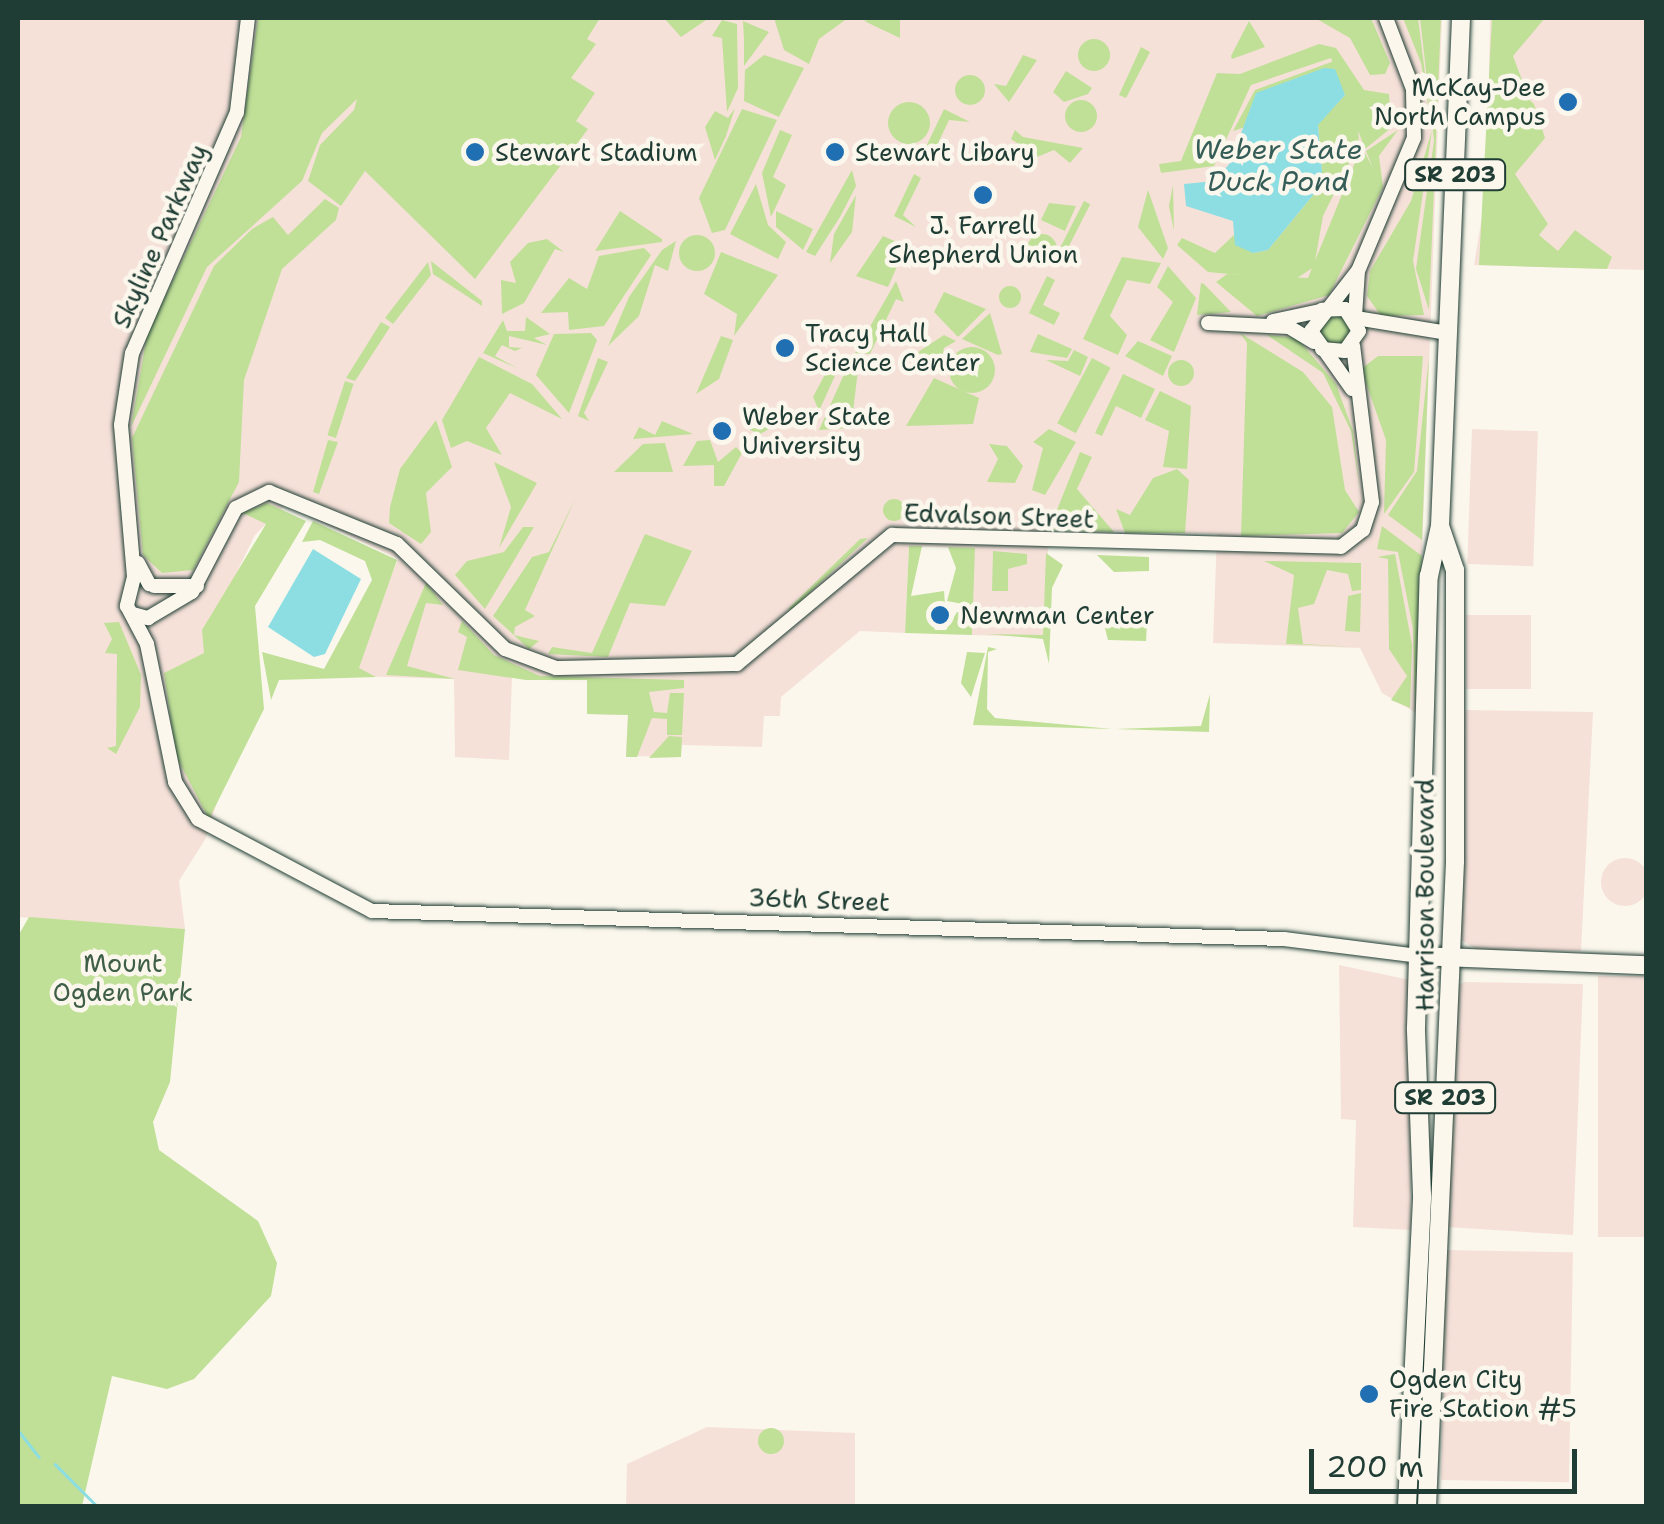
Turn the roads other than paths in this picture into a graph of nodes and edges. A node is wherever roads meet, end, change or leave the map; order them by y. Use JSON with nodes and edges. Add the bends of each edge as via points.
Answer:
{"nodes":[{"id":1,"x":248,"y":18,"type":"edge"},
{"id":2,"x":1386,"y":18,"type":"edge"},
{"id":3,"x":1461,"y":18,"type":"edge"},
{"id":4,"x":1358,"y":272,"type":"junction"},
{"id":5,"x":1321,"y":311,"type":"junction"},
{"id":6,"x":1355,"y":317,"type":"junction"},
{"id":7,"x":1208,"y":323,"type":"dead end"},
{"id":8,"x":1260,"y":324,"type":"junction"},
{"id":9,"x":1394,"y":331,"type":"junction"},
{"id":10,"x":1448,"y":333,"type":"junction"},
{"id":11,"x":1316,"y":344,"type":"junction"},
{"id":12,"x":1354,"y":344,"type":"junction"},
{"id":13,"x":1354,"y":392,"type":"junction"},
{"id":14,"x":1440,"y":526,"type":"junction"},
{"id":15,"x":129,"y":533,"type":"junction"},
{"id":16,"x":151,"y":585,"type":"junction"},
{"id":17,"x":197,"y":586,"type":"junction"},
{"id":18,"x":131,"y":588,"type":"junction"},
{"id":19,"x":155,"y":613,"type":"junction"},
{"id":20,"x":133,"y":614,"type":"junction"},
{"id":21,"x":147,"y":644,"type":"junction"},
{"id":22,"x":1418,"y":956,"type":"junction"},
{"id":23,"x":1452,"y":958,"type":"junction"},
{"id":24,"x":1646,"y":965,"type":"edge"},
{"id":25,"x":1407,"y":1506,"type":"edge"},
{"id":26,"x":1428,"y":1506,"type":"edge"}],
"edges":[{"from":1,"to":15,"type":"street","name":"Skyline Parkway","via":[[232,126],[132,353],[120,452]]},
{"from":2,"to":4,"type":"street","via":[[1409,74],[1414,138]]},
{"from":3,"to":10,"type":"main road","name":"Harrison Boulevard","number":"SR 203"},
{"from":4,"to":5,"type":"street"},
{"from":4,"to":6,"type":"street"},
{"from":5,"to":6,"type":"street"},
{"from":5,"to":8,"type":"street"},
{"from":5,"to":11,"type":"street"},
{"from":6,"to":9,"type":"street"},
{"from":6,"to":12,"type":"street"},
{"from":7,"to":8,"type":"street"},
{"from":8,"to":11,"type":"street"},
{"from":9,"to":10,"type":"street"},
{"from":9,"to":12,"type":"street"},
{"from":10,"to":14,"type":"main road","name":"Harrison Boulevard","number":"SR 203"},
{"from":11,"to":12,"type":"street","via":[[1334,354]]},
{"from":11,"to":13,"type":"street"},
{"from":12,"to":13,"type":"street"},
{"from":13,"to":17,"type":"street","name":"Edvalson Street","via":[[1372,502],[1356,538],[1324,549],[892,535],[750,656],[701,670],[556,668],[517,658],[422,560],[274,493],[236,508]]},
{"from":14,"to":22,"type":"main road","name":"Harrison Boulevard","number":"SR 203","via":[[1429,576]]},
{"from":14,"to":23,"type":"main road","name":"Harrison Boulevard","number":"SR 203","via":[[1455,570]]},
{"from":15,"to":16,"type":"street","name":"Skyline Parkway"},
{"from":15,"to":18,"type":"street","name":"Skyline Parkway"},
{"from":16,"to":17,"type":"street"},
{"from":16,"to":18,"type":"street"},
{"from":16,"to":19,"type":"street","name":"Skyline Parkway"},
{"from":17,"to":19,"type":"street"},
{"from":18,"to":20,"type":"street","name":"Skyline Parkway"},
{"from":19,"to":20,"type":"street"},
{"from":19,"to":21,"type":"street","name":"36th Street"},
{"from":20,"to":21,"type":"street","name":"36th Street"},
{"from":21,"to":22,"type":"street","name":"36th Street","via":[[168,759],[198,819],[372,910],[1284,939]]},
{"from":22,"to":23,"type":"main road","name":"36th Street"},
{"from":22,"to":25,"type":"main road","name":"Harrison Boulevard","number":"SR 203","via":[[1422,1211]]},
{"from":23,"to":24,"type":"main road","name":"36th Street"},
{"from":23,"to":26,"type":"main road","name":"Harrison Boulevard","number":"SR 203"}]}
